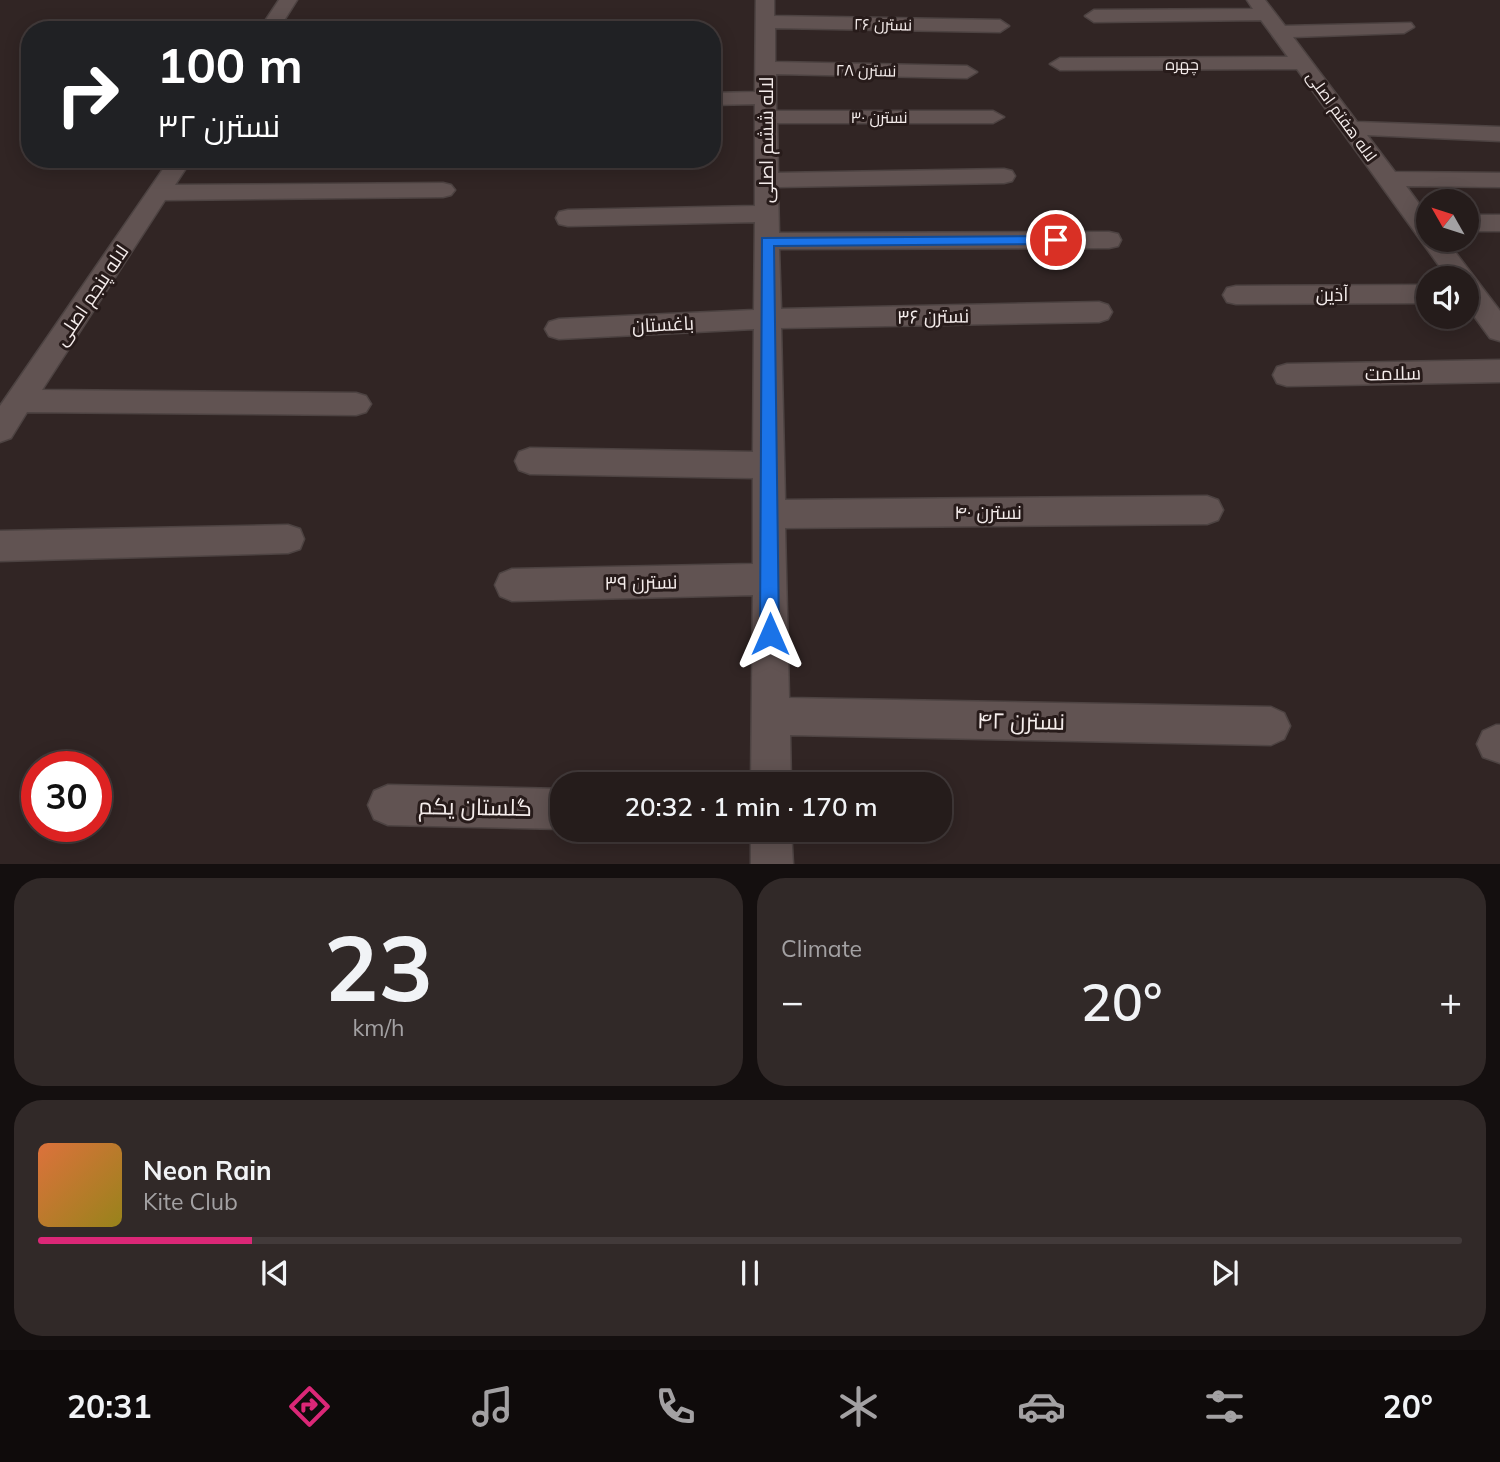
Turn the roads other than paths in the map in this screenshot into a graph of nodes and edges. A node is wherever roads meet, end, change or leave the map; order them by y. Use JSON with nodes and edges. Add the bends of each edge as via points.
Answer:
{"nodes":[{"id":1,"x":288,"y":0,"type":"edge"},
{"id":2,"x":1261,"y":7,"type":"edge"},
{"id":3,"x":765,"y":11,"type":"edge"},
{"id":4,"x":1094,"y":16,"type":"dead end"},
{"id":5,"x":274,"y":21,"type":"edge"},
{"id":6,"x":1000,"y":26,"type":"dead end"},
{"id":7,"x":1404,"y":27,"type":"dead end"},
{"id":8,"x":1280,"y":32,"type":"junction"},
{"id":9,"x":1060,"y":64,"type":"dead end"},
{"id":10,"x":1303,"y":64,"type":"junction"},
{"id":11,"x":766,"y":68,"type":"junction"},
{"id":12,"x":967,"y":72,"type":"dead end"},
{"id":13,"x":721,"y":100,"type":"edge"},
{"id":14,"x":766,"y":107,"type":"junction"},
{"id":15,"x":993,"y":117,"type":"dead end"},
{"id":16,"x":1350,"y":128,"type":"junction"},
{"id":17,"x":1500,"y":134,"type":"edge"},
{"id":18,"x":175,"y":168,"type":"edge"},
{"id":19,"x":1004,"y":176,"type":"dead end"},
{"id":20,"x":1388,"y":179,"type":"junction"},
{"id":21,"x":766,"y":180,"type":"junction"},
{"id":22,"x":1500,"y":180,"type":"edge"},
{"id":23,"x":443,"y":190,"type":"dead end"},
{"id":24,"x":159,"y":193,"type":"junction"},
{"id":25,"x":1416,"y":216,"type":"edge"},
{"id":26,"x":568,"y":218,"type":"dead end"},
{"id":27,"x":1479,"y":223,"type":"edge"},
{"id":28,"x":1500,"y":223,"type":"edge"},
{"id":29,"x":767,"y":228,"type":"junction"},
{"id":30,"x":1109,"y":240,"type":"dead end"},
{"id":31,"x":1416,"y":294,"type":"edge"},
{"id":32,"x":1236,"y":295,"type":"dead end"},
{"id":33,"x":1479,"y":304,"type":"edge"},
{"id":34,"x":1099,"y":312,"type":"dead end"},
{"id":35,"x":767,"y":319,"type":"junction"},
{"id":36,"x":559,"y":329,"type":"dead end"},
{"id":37,"x":1500,"y":331,"type":"edge"},
{"id":38,"x":1500,"y":371,"type":"edge"},
{"id":39,"x":1287,"y":375,"type":"dead end"},
{"id":40,"x":20,"y":401,"type":"junction"},
{"id":41,"x":356,"y":404,"type":"dead end"},
{"id":42,"x":0,"y":430,"type":"edge"},
{"id":43,"x":530,"y":461,"type":"dead end"},
{"id":44,"x":768,"y":465,"type":"junction"},
{"id":45,"x":1207,"y":510,"type":"dead end"},
{"id":46,"x":769,"y":514,"type":"junction"},
{"id":47,"x":288,"y":539,"type":"dead end"},
{"id":48,"x":0,"y":546,"type":"edge"},
{"id":49,"x":769,"y":579,"type":"junction"},
{"id":50,"x":512,"y":585,"type":"dead end"},
{"id":51,"x":771,"y":716,"type":"junction"},
{"id":52,"x":1271,"y":726,"type":"dead end"},
{"id":53,"x":771,"y":772,"type":"edge"},
{"id":54,"x":388,"y":805,"type":"dead end"},
{"id":55,"x":550,"y":809,"type":"edge"},
{"id":56,"x":771,"y":842,"type":"edge"},
{"id":57,"x":772,"y":863,"type":"edge"}],
"edges":[{"from":1,"to":5,"type":"street"},
{"from":2,"to":4,"type":"street"},
{"from":2,"to":8,"type":"street","name":"لاله هفتم اصلی"},
{"from":3,"to":6,"type":"street","name":"نسترن ۲۶"},
{"from":3,"to":11,"type":"street","name":"لاله ششم اصلی"},
{"from":7,"to":8,"type":"street"},
{"from":8,"to":10,"type":"street","name":"لاله هفتم اصلی"},
{"from":9,"to":10,"type":"street","name":"چهره"},
{"from":10,"to":16,"type":"street","name":"لاله هفتم اصلی"},
{"from":11,"to":12,"type":"street","name":"نسترن ۲۸"},
{"from":11,"to":14,"type":"street","name":"لاله ششم اصلی"},
{"from":13,"to":14,"type":"street","name":"نسترن ۳۰"},
{"from":14,"to":15,"type":"street","name":"نسترن ۳۰"},
{"from":14,"to":21,"type":"street","name":"لاله ششم اصلی"},
{"from":16,"to":17,"type":"street"},
{"from":16,"to":20,"type":"street","name":"لاله هفتم اصلی"},
{"from":18,"to":24,"type":"street","name":"لاله پنجم اصلی"},
{"from":19,"to":21,"type":"street"},
{"from":20,"to":22,"type":"street"},
{"from":20,"to":25,"type":"street","name":"لاله هفتم اصلی"},
{"from":21,"to":29,"type":"street","name":"لاله ششم اصلی"},
{"from":23,"to":24,"type":"street"},
{"from":24,"to":40,"type":"street","name":"لاله پنجم اصلی"},
{"from":26,"to":29,"type":"street"},
{"from":27,"to":28,"type":"street"},
{"from":29,"to":30,"type":"street"},
{"from":29,"to":35,"type":"street","name":"لاله ششم اصلی"},
{"from":31,"to":32,"type":"street","name":"آذین"},
{"from":33,"to":37,"type":"street","name":"لاله هفتم اصلی"},
{"from":34,"to":35,"type":"street","name":"نسترن ۳۶"},
{"from":35,"to":36,"type":"street","name":"باغستان"},
{"from":35,"to":44,"type":"street","name":"لاله ششم اصلی"},
{"from":38,"to":39,"type":"street","name":"سلامت"},
{"from":40,"to":41,"type":"street"},
{"from":40,"to":42,"type":"street","name":"لاله پنجم اصلی"},
{"from":43,"to":44,"type":"street"},
{"from":44,"to":46,"type":"street","name":"لاله ششم اصلی"},
{"from":45,"to":46,"type":"street","name":"نسترن ۴۰"},
{"from":46,"to":49,"type":"street","name":"لاله ششم اصلی"},
{"from":47,"to":48,"type":"street"},
{"from":49,"to":50,"type":"street","name":"نسترن ۳۹"},
{"from":49,"to":51,"type":"street","name":"لاله ششم اصلی"},
{"from":51,"to":52,"type":"street","name":"نسترن ۴۲"},
{"from":51,"to":53,"type":"street","name":"لاله ششم اصلی"},
{"from":54,"to":55,"type":"street","name":"گلستان یکم"},
{"from":56,"to":57,"type":"street"}]}
